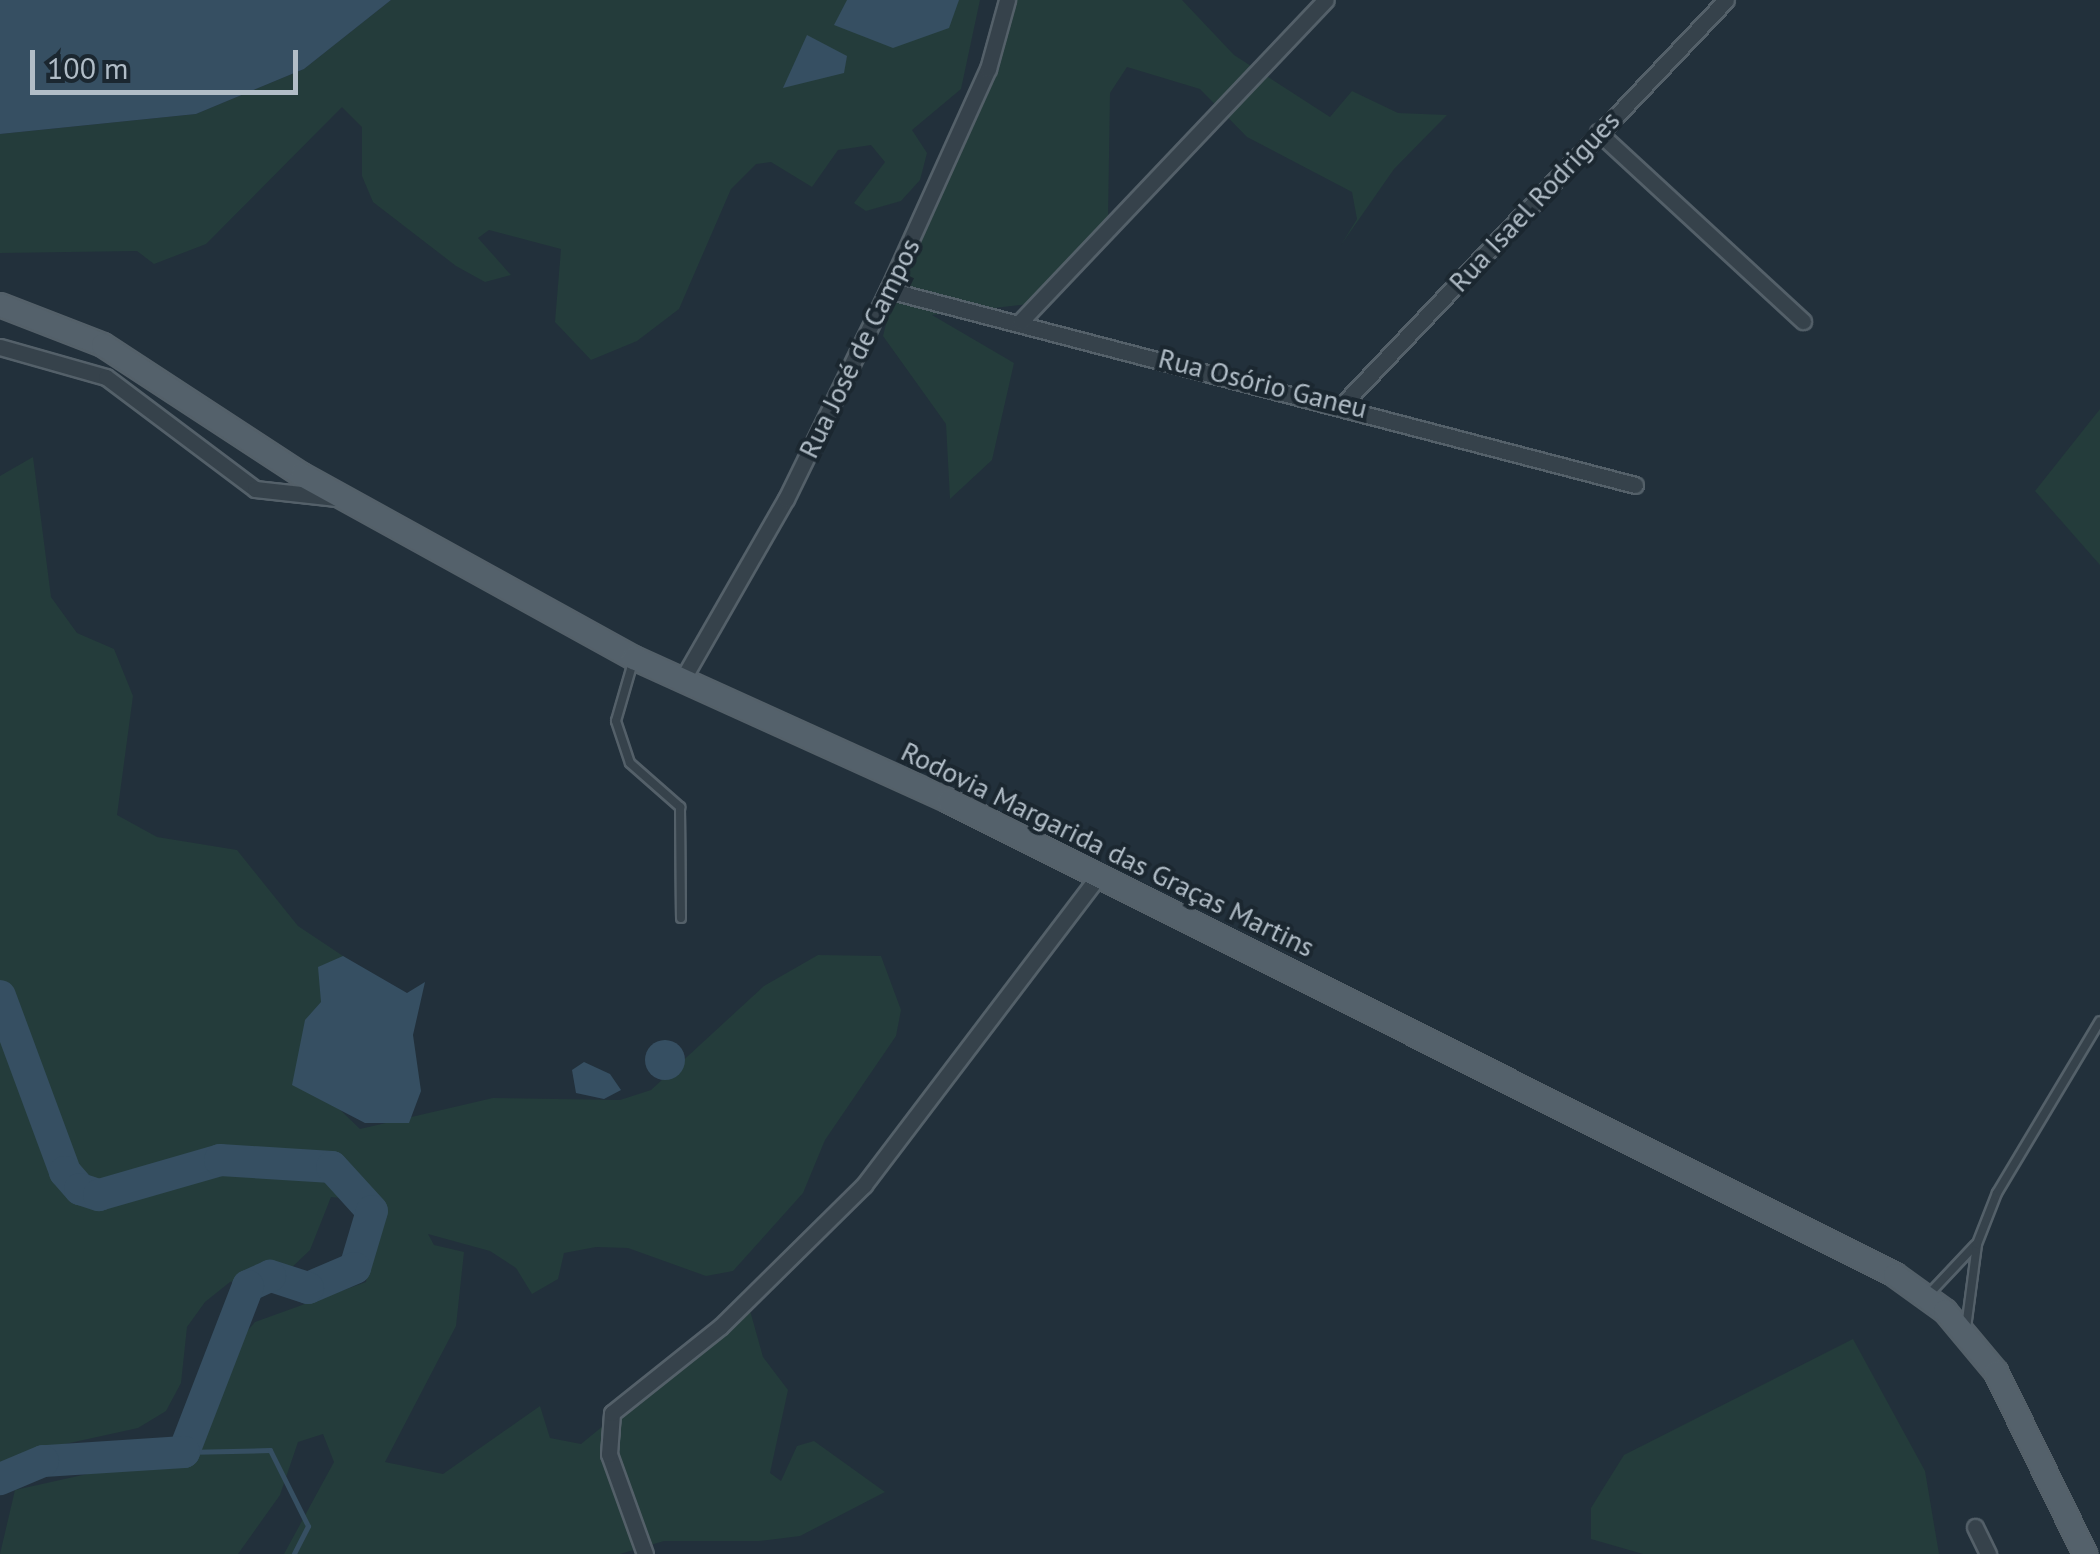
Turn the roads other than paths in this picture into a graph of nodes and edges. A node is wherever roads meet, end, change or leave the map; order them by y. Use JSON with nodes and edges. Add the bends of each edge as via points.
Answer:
{"nodes":[{"id":1,"x":1007,"y":0,"type":"edge"},
{"id":2,"x":1326,"y":0,"type":"edge"},
{"id":3,"x":1726,"y":0,"type":"edge"},
{"id":4,"x":1598,"y":132,"type":"junction"},
{"id":5,"x":888,"y":290,"type":"junction"},
{"id":6,"x":0,"y":305,"type":"edge"},
{"id":7,"x":1803,"y":321,"type":"dead end"},
{"id":8,"x":1020,"y":322,"type":"junction"},
{"id":9,"x":0,"y":346,"type":"edge"},
{"id":10,"x":1344,"y":403,"type":"junction"},
{"id":11,"x":1635,"y":485,"type":"dead end"},
{"id":12,"x":347,"y":498,"type":"junction"},
{"id":13,"x":634,"y":658,"type":"junction"},
{"id":14,"x":681,"y":682,"type":"junction"},
{"id":15,"x":1098,"y":877,"type":"junction"},
{"id":16,"x":681,"y":918,"type":"dead end"},
{"id":17,"x":2100,"y":1021,"type":"edge"},
{"id":18,"x":1977,"y":1244,"type":"junction"},
{"id":19,"x":1927,"y":1296,"type":"junction"},
{"id":20,"x":1966,"y":1332,"type":"junction"},
{"id":21,"x":1975,"y":1527,"type":"dead end"},
{"id":22,"x":645,"y":1554,"type":"edge"},
{"id":23,"x":1988,"y":1554,"type":"edge"},
{"id":24,"x":2085,"y":1554,"type":"edge"}],
"edges":[{"from":1,"to":5,"type":"street","name":"Rua José de Campos","via":[[988,69]]},
{"from":2,"to":8,"type":"street"},
{"from":3,"to":4,"type":"street","name":"Rua Isael Rodrigues"},
{"from":4,"to":7,"type":"street"},
{"from":4,"to":10,"type":"street","name":"Rua Isael Rodrigues"},
{"from":5,"to":8,"type":"street","name":"Rua Osório Ganeu"},
{"from":5,"to":14,"type":"street","name":"Rua José de Campos","via":[[786,498]]},
{"from":6,"to":12,"type":"main road","name":"Rodovia Margarida das Graças Martins","via":[[62,323]]},
{"from":8,"to":10,"type":"street","name":"Rua Osório Ganeu"},
{"from":9,"to":12,"type":"street","via":[[113,381],[255,489]]},
{"from":10,"to":11,"type":"street","name":"Rua Osório Ganeu"},
{"from":12,"to":13,"type":"main road","name":"Rodovia Margarida das Graças Martins"},
{"from":13,"to":14,"type":"main road","name":"Rodovia Margarida das Graças Martins"},
{"from":13,"to":16,"type":"lane","via":[[616,722],[630,763],[680,807]]},
{"from":14,"to":15,"type":"main road","name":"Rodovia Margarida das Graças Martins"},
{"from":15,"to":19,"type":"main road","name":"Rodovia Margarida das Graças Martins"},
{"from":15,"to":22,"type":"street","via":[[864,1185],[721,1326],[612,1413],[609,1454]]},
{"from":17,"to":18,"type":"lane","via":[[1997,1193]]},
{"from":18,"to":19,"type":"lane"},
{"from":18,"to":20,"type":"lane"},
{"from":19,"to":20,"type":"main road","name":"Rodovia Margarida das Graças Martins"},
{"from":20,"to":24,"type":"main road","name":"Rodovia Margarida das Graças Martins","via":[[2008,1394]]},
{"from":21,"to":23,"type":"street"}]}
